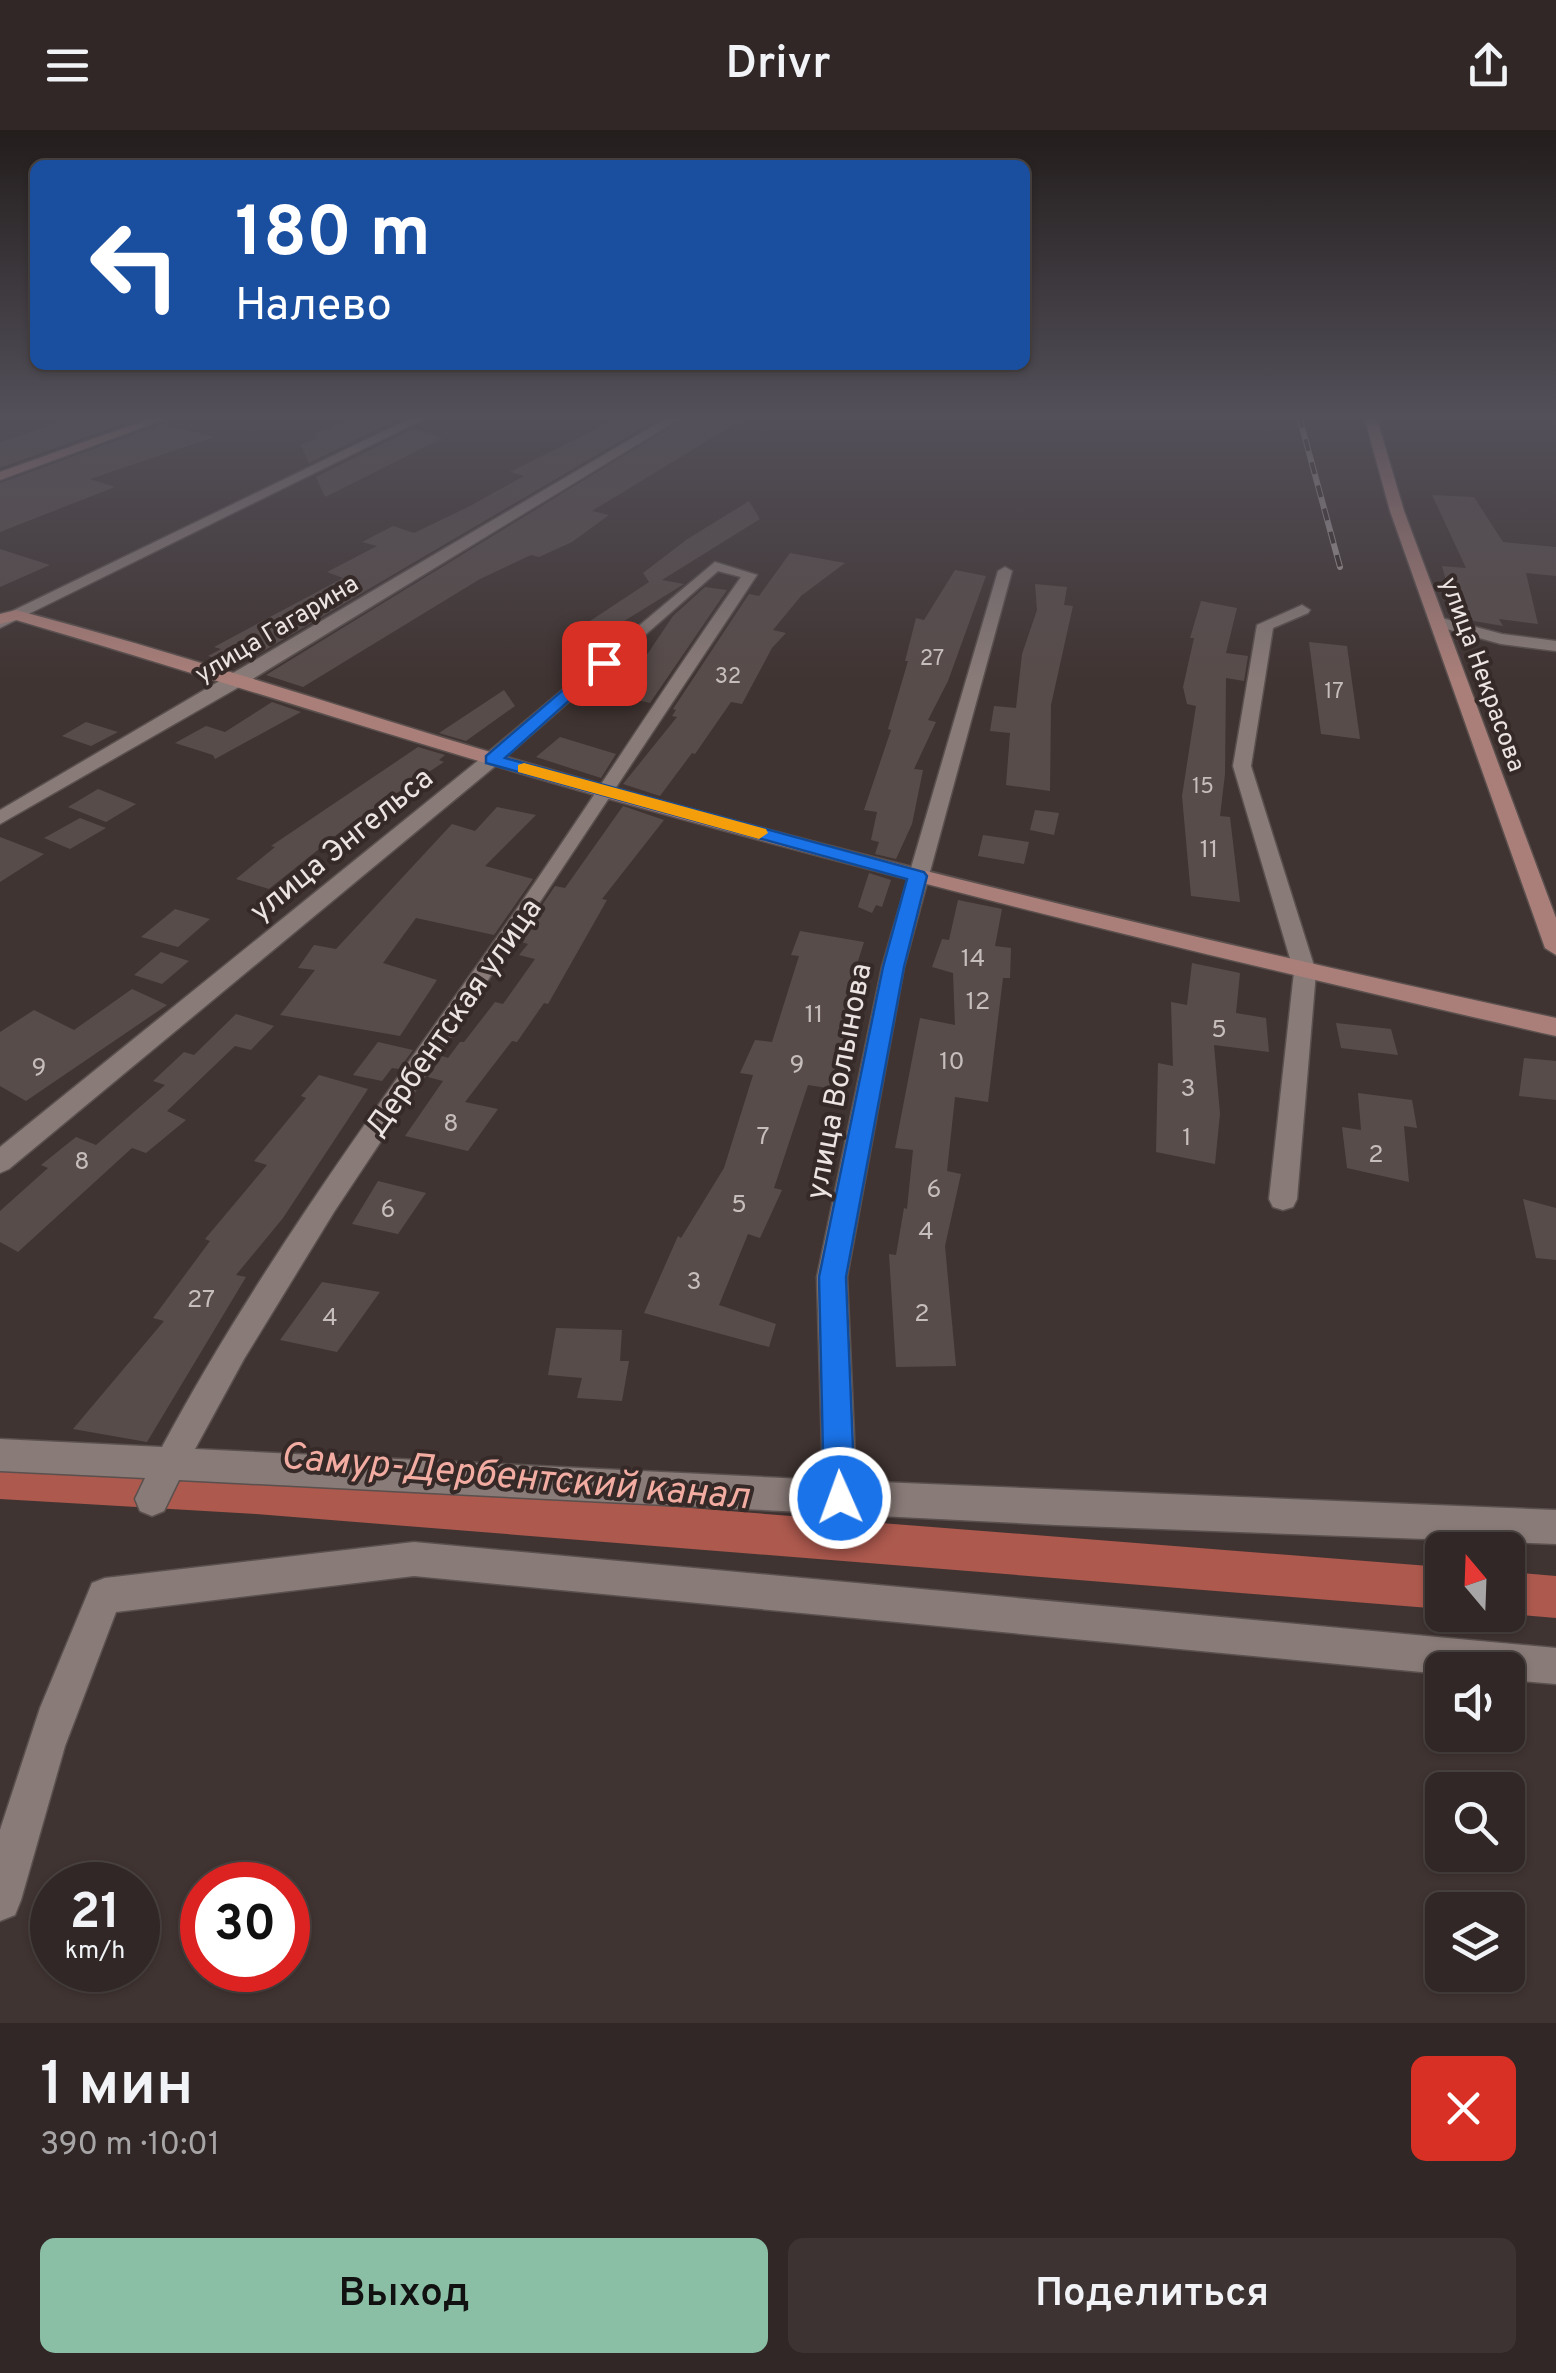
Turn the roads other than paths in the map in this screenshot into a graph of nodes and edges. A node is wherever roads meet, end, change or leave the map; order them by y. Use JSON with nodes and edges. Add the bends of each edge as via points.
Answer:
{"nodes":[{"id":1,"x":242,"y":504,"type":"edge"},
{"id":2,"x":531,"y":504,"type":"edge"},
{"id":3,"x":1396,"y":504,"type":"edge"},
{"id":4,"x":716,"y":566,"type":"joint"},
{"id":5,"x":1006,"y":572,"type":"dead end"},
{"id":6,"x":1302,"y":610,"type":"dead end"},
{"id":7,"x":5,"y":619,"type":"edge"},
{"id":8,"x":1438,"y":622,"type":"junction"},
{"id":9,"x":1556,"y":646,"type":"edge"},
{"id":10,"x":240,"y":679,"type":"junction"},
{"id":11,"x":492,"y":760,"type":"junction"},
{"id":12,"x":608,"y":792,"type":"junction"},
{"id":13,"x":0,"y":818,"type":"edge"},
{"id":14,"x":918,"y":876,"type":"junction"},
{"id":15,"x":1556,"y":948,"type":"edge"},
{"id":16,"x":1306,"y":972,"type":"junction"},
{"id":17,"x":1556,"y":1028,"type":"edge"},
{"id":18,"x":0,"y":1162,"type":"edge"},
{"id":19,"x":1283,"y":1198,"type":"dead end"},
{"id":20,"x":0,"y":1455,"type":"edge"},
{"id":21,"x":170,"y":1462,"type":"junction"},
{"id":22,"x":840,"y":1498,"type":"junction"},
{"id":23,"x":152,"y":1499,"type":"dead end"},
{"id":24,"x":1556,"y":1527,"type":"edge"},
{"id":25,"x":1556,"y":1666,"type":"edge"},
{"id":26,"x":0,"y":1900,"type":"edge"}],
"edges":[{"from":1,"to":7,"type":"street"},
{"from":2,"to":10,"type":"street","name":"улица Гагарина"},
{"from":3,"to":8,"type":"street","name":"улица Некрасова"},
{"from":4,"to":11,"type":"street","name":"улица Энгельса"},
{"from":4,"to":12,"type":"street","name":"Дербентская улица","via":[[750,575]]},
{"from":5,"to":14,"type":"street","name":"улица Волынова"},
{"from":6,"to":16,"type":"street","via":[[1265,624],[1242,766]]},
{"from":7,"to":10,"type":"street"},
{"from":8,"to":9,"type":"street","via":[[1501,640]]},
{"from":8,"to":15,"type":"street","name":"улица Некрасова"},
{"from":10,"to":11,"type":"street"},
{"from":10,"to":13,"type":"street","name":"улица Гагарина"},
{"from":11,"to":12,"type":"street"},
{"from":11,"to":18,"type":"street","name":"улица Энгельса"},
{"from":12,"to":14,"type":"street"},
{"from":12,"to":21,"type":"street","name":"Дербентская улица","via":[[307,1229]]},
{"from":14,"to":16,"type":"street"},
{"from":14,"to":22,"type":"street","name":"улица Волынова","via":[[832,1277]]},
{"from":16,"to":17,"type":"street"},
{"from":16,"to":19,"type":"street"},
{"from":20,"to":21,"type":"street"},
{"from":21,"to":22,"type":"street"},
{"from":21,"to":23,"type":"street","name":"Дербентская улица"},
{"from":22,"to":24,"type":"street"},
{"from":25,"to":26,"type":"street","via":[[414,1558],[105,1596],[40,1754]]}]}
